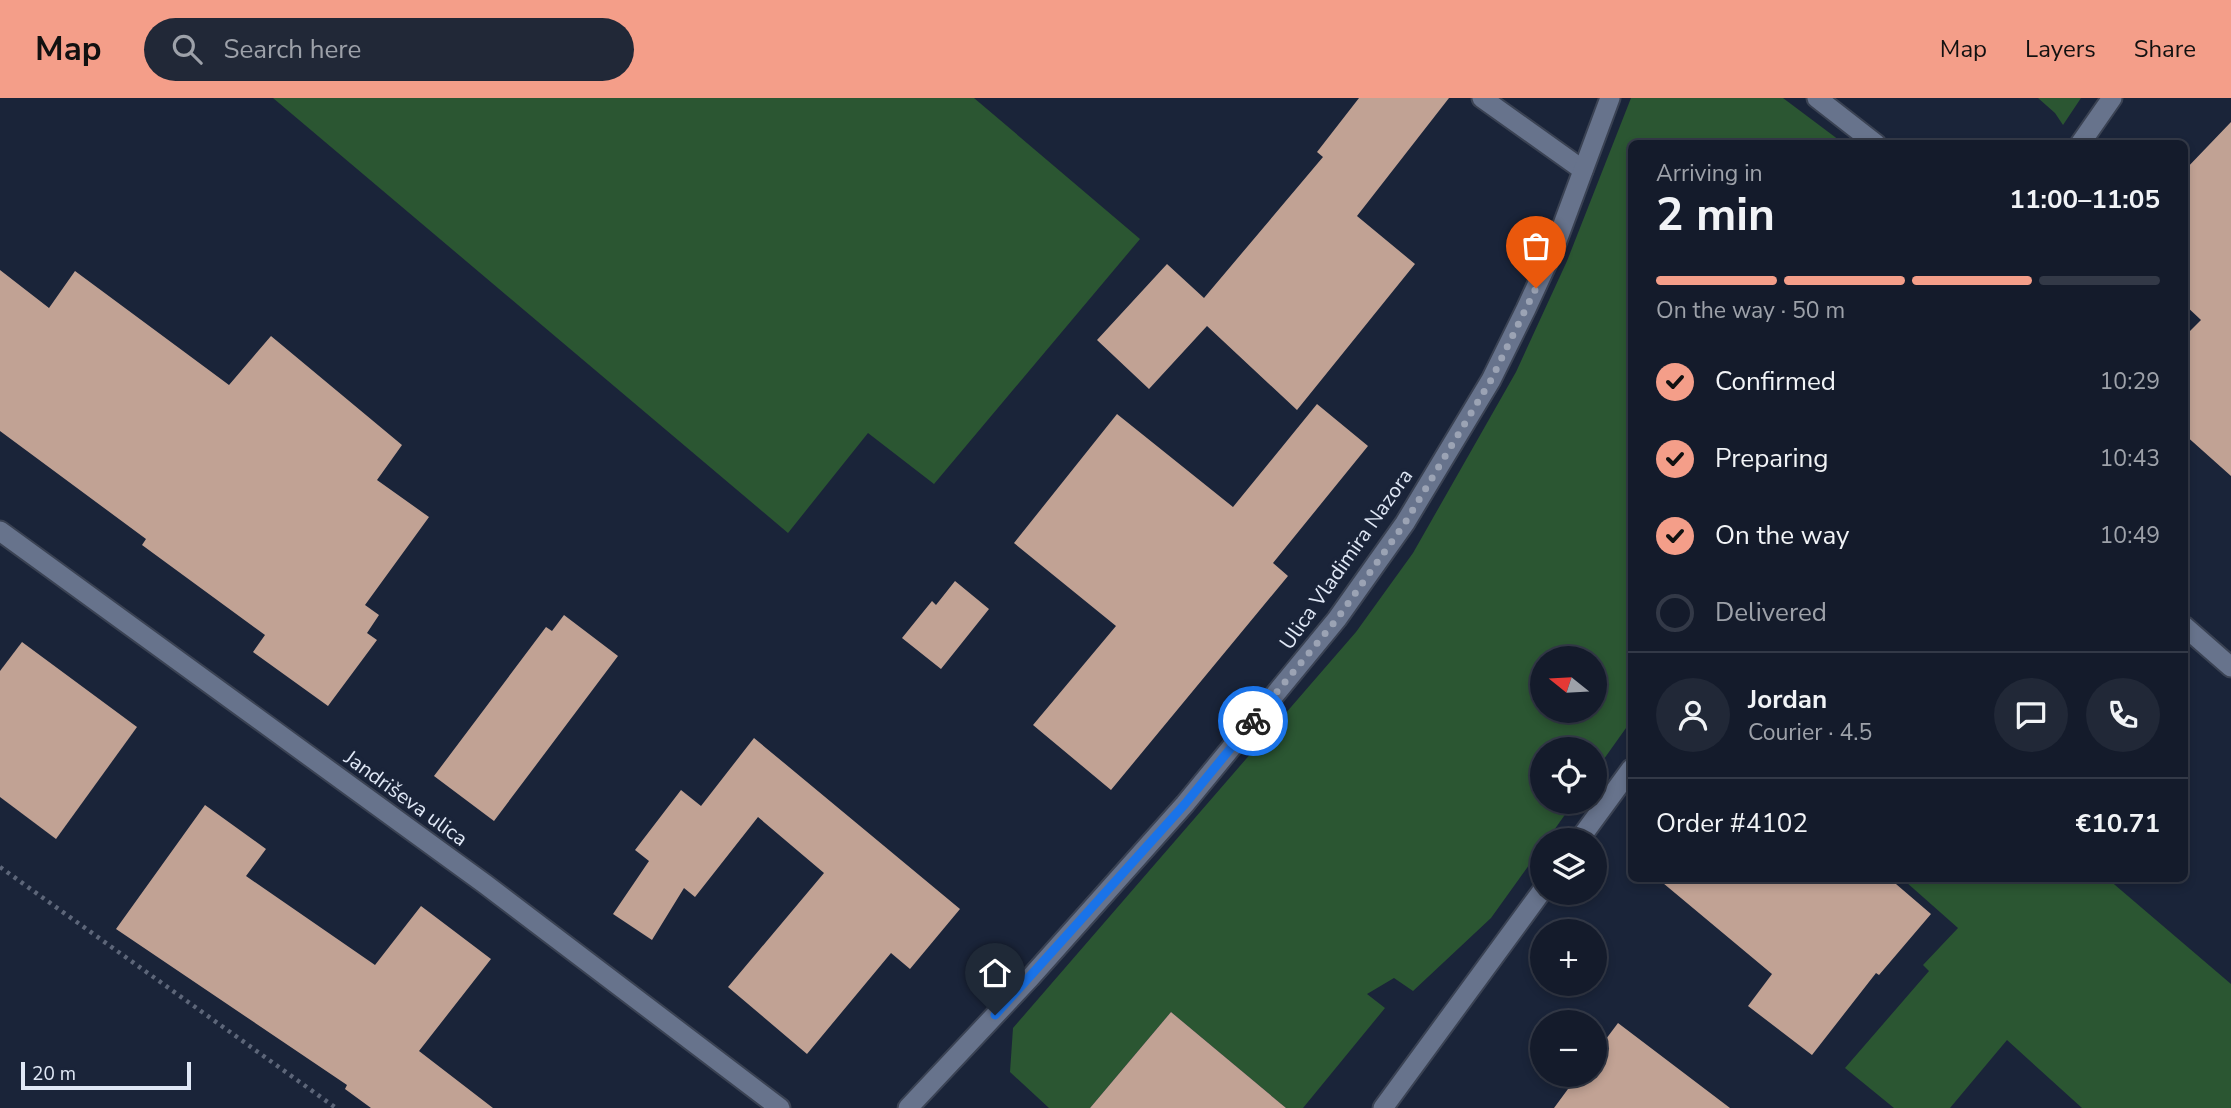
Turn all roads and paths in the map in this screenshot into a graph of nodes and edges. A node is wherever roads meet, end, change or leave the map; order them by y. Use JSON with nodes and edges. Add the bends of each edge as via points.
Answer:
{"nodes":[{"id":1,"x":1482,"y":98,"type":"edge"},
{"id":2,"x":1610,"y":98,"type":"edge"},
{"id":3,"x":1817,"y":98,"type":"edge"},
{"id":4,"x":2112,"y":98,"type":"edge"},
{"id":5,"x":1871,"y":140,"type":"edge"},
{"id":6,"x":2083,"y":140,"type":"edge"},
{"id":7,"x":1583,"y":170,"type":"junction"},
{"id":8,"x":0,"y":531,"type":"edge"},
{"id":9,"x":2188,"y":629,"type":"edge"},
{"id":10,"x":2231,"y":667,"type":"edge"},
{"id":11,"x":1628,"y":773,"type":"edge"},
{"id":12,"x":1588,"y":828,"type":"edge"},
{"id":13,"x":0,"y":867,"type":"edge"},
{"id":14,"x":1532,"y":905,"type":"edge"},
{"id":15,"x":336,"y":1108,"type":"edge"},
{"id":16,"x":780,"y":1108,"type":"edge"},
{"id":17,"x":908,"y":1108,"type":"edge"},
{"id":18,"x":1383,"y":1108,"type":"edge"}],
"edges":[{"from":1,"to":7,"type":"street"},
{"from":2,"to":7,"type":"street","name":"Ulica Vladimira Nazora"},
{"from":3,"to":5,"type":"street"},
{"from":4,"to":6,"type":"street"},
{"from":7,"to":17,"type":"street","name":"Ulica Vladimira Nazora","via":[[1555,246],[1491,380],[1405,523],[1337,619],[1185,804]]},
{"from":8,"to":16,"type":"street","name":"Jandriševa ulica","via":[[485,884]]},
{"from":9,"to":10,"type":"street"},
{"from":11,"to":12,"type":"street"},
{"from":13,"to":15,"type":"path"},
{"from":14,"to":18,"type":"street"}]}
